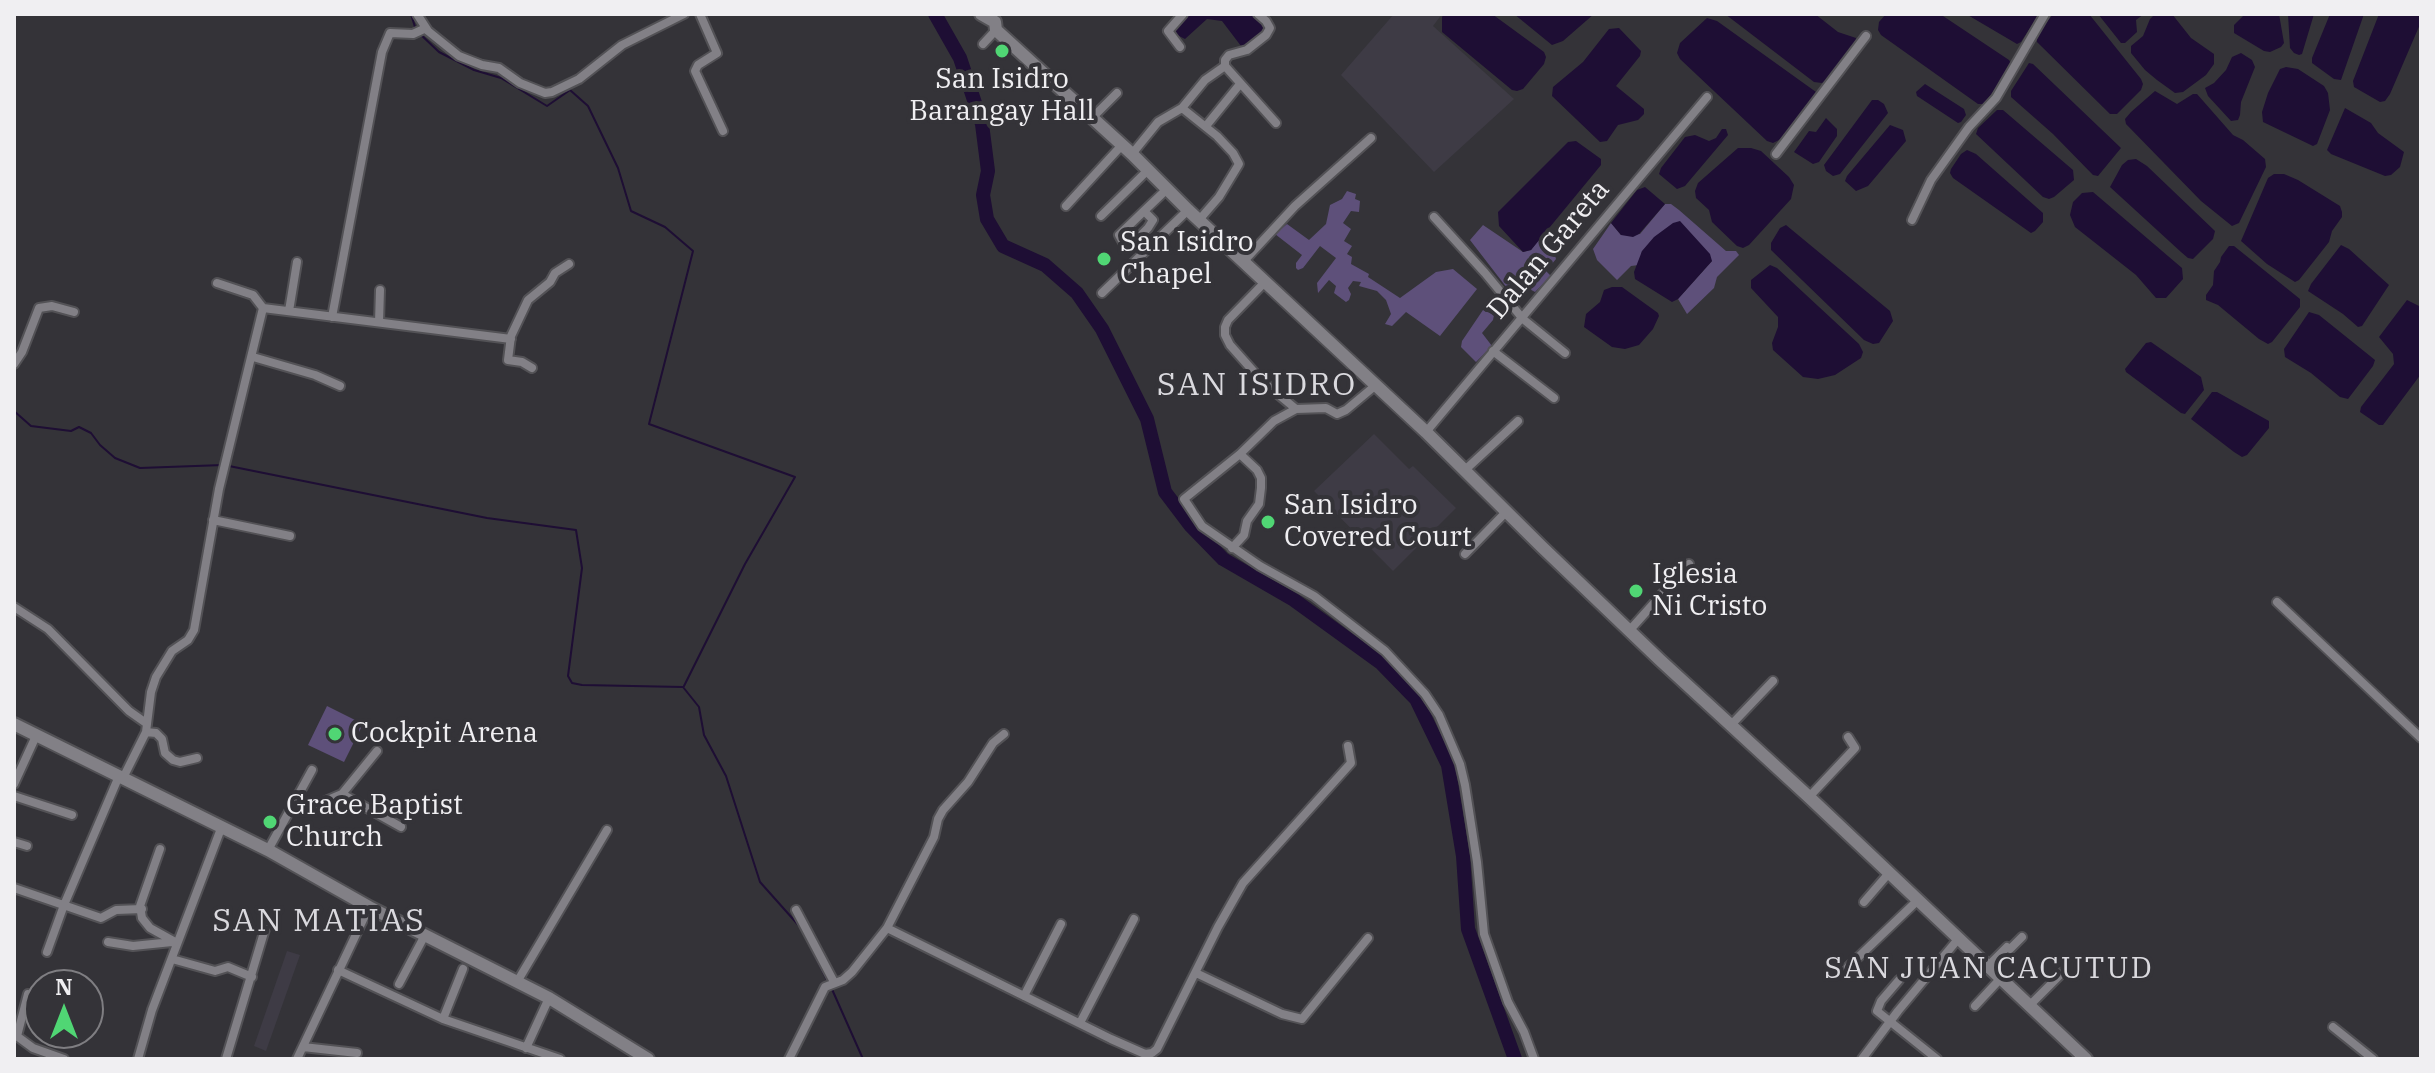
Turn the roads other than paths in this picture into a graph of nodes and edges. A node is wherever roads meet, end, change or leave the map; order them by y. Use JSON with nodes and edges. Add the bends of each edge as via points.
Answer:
{"nodes":[{"id":1,"x":417,"y":14,"type":"edge"},
{"id":2,"x":684,"y":14,"type":"edge"},
{"id":3,"x":700,"y":14,"type":"edge"},
{"id":4,"x":981,"y":14,"type":"edge"},
{"id":5,"x":1183,"y":14,"type":"edge"},
{"id":6,"x":1258,"y":14,"type":"edge"},
{"id":7,"x":2045,"y":14,"type":"edge"},
{"id":8,"x":997,"y":22,"type":"edge"},
{"id":9,"x":424,"y":29,"type":"junction"},
{"id":10,"x":1866,"y":36,"type":"dead end"},
{"id":11,"x":983,"y":44,"type":"dead end"},
{"id":12,"x":1180,"y":47,"type":"dead end"},
{"id":13,"x":1225,"y":66,"type":"junction"},
{"id":14,"x":1240,"y":84,"type":"junction"},
{"id":15,"x":1117,"y":93,"type":"dead end"},
{"id":16,"x":1707,"y":97,"type":"dead end"},
{"id":17,"x":1182,"y":108,"type":"junction"},
{"id":18,"x":1092,"y":118,"type":"junction"},
{"id":19,"x":1276,"y":123,"type":"dead end"},
{"id":20,"x":1206,"y":126,"type":"junction"},
{"id":21,"x":723,"y":131,"type":"dead end"},
{"id":22,"x":1371,"y":138,"type":"dead end"},
{"id":23,"x":1127,"y":149,"type":"junction"},
{"id":24,"x":1776,"y":154,"type":"dead end"},
{"id":25,"x":1148,"y":170,"type":"junction"},
{"id":26,"x":1167,"y":189,"type":"junction"},
{"id":27,"x":1066,"y":206,"type":"dead end"},
{"id":28,"x":1188,"y":210,"type":"junction"},
{"id":29,"x":1144,"y":211,"type":"dead end"},
{"id":30,"x":1101,"y":216,"type":"dead end"},
{"id":31,"x":1434,"y":217,"type":"dead end"},
{"id":32,"x":1199,"y":220,"type":"junction"},
{"id":33,"x":1912,"y":220,"type":"dead end"},
{"id":34,"x":1244,"y":261,"type":"junction"},
{"id":35,"x":297,"y":262,"type":"dead end"},
{"id":36,"x":569,"y":264,"type":"dead end"},
{"id":37,"x":1266,"y":281,"type":"junction"},
{"id":38,"x":217,"y":283,"type":"dead end"},
{"id":39,"x":380,"y":290,"type":"dead end"},
{"id":40,"x":1102,"y":293,"type":"dead end"},
{"id":41,"x":263,"y":308,"type":"junction"},
{"id":42,"x":289,"y":311,"type":"junction"},
{"id":43,"x":74,"y":312,"type":"dead end"},
{"id":44,"x":332,"y":317,"type":"junction"},
{"id":45,"x":1523,"y":319,"type":"junction"},
{"id":46,"x":379,"y":322,"type":"junction"},
{"id":47,"x":511,"y":339,"type":"junction"},
{"id":48,"x":1493,"y":351,"type":"junction"},
{"id":49,"x":1565,"y":353,"type":"dead end"},
{"id":50,"x":253,"y":357,"type":"junction"},
{"id":51,"x":14,"y":364,"type":"edge"},
{"id":52,"x":532,"y":368,"type":"dead end"},
{"id":53,"x":1376,"y":385,"type":"junction"},
{"id":54,"x":340,"y":386,"type":"dead end"},
{"id":55,"x":1554,"y":398,"type":"dead end"},
{"id":56,"x":1296,"y":409,"type":"junction"},
{"id":57,"x":1518,"y":421,"type":"dead end"},
{"id":58,"x":1426,"y":432,"type":"junction"},
{"id":59,"x":1240,"y":454,"type":"junction"},
{"id":60,"x":1465,"y":470,"type":"junction"},
{"id":61,"x":1507,"y":511,"type":"junction"},
{"id":62,"x":213,"y":520,"type":"junction"},
{"id":63,"x":290,"y":536,"type":"dead end"},
{"id":64,"x":1232,"y":548,"type":"junction"},
{"id":65,"x":1465,"y":554,"type":"dead end"},
{"id":66,"x":1689,"y":564,"type":"dead end"},
{"id":67,"x":2277,"y":602,"type":"dead end"},
{"id":68,"x":14,"y":607,"type":"edge"},
{"id":69,"x":1629,"y":631,"type":"junction"},
{"id":70,"x":1773,"y":681,"type":"dead end"},
{"id":71,"x":14,"y":724,"type":"edge"},
{"id":72,"x":1731,"y":725,"type":"junction"},
{"id":73,"x":146,"y":728,"type":"junction"},
{"id":74,"x":1004,"y":734,"type":"dead end"},
{"id":75,"x":36,"y":736,"type":"junction"},
{"id":76,"x":1848,"y":737,"type":"dead end"},
{"id":77,"x":2421,"y":738,"type":"edge"},
{"id":78,"x":1348,"y":746,"type":"dead end"},
{"id":79,"x":377,"y":751,"type":"dead end"},
{"id":80,"x":197,"y":758,"type":"dead end"},
{"id":81,"x":312,"y":770,"type":"dead end"},
{"id":82,"x":121,"y":777,"type":"junction"},
{"id":83,"x":14,"y":784,"type":"edge"},
{"id":84,"x":342,"y":794,"type":"junction"},
{"id":85,"x":14,"y":796,"type":"edge"},
{"id":86,"x":1809,"y":797,"type":"junction"},
{"id":87,"x":290,"y":810,"type":"junction"},
{"id":88,"x":72,"y":815,"type":"dead end"},
{"id":89,"x":222,"y":826,"type":"junction"},
{"id":90,"x":401,"y":827,"type":"dead end"},
{"id":91,"x":607,"y":830,"type":"dead end"},
{"id":92,"x":14,"y":842,"type":"edge"},
{"id":93,"x":27,"y":846,"type":"dead end"},
{"id":94,"x":160,"y":849,"type":"dead end"},
{"id":95,"x":268,"y":850,"type":"junction"},
{"id":96,"x":1889,"y":873,"type":"junction"},
{"id":97,"x":14,"y":888,"type":"edge"},
{"id":98,"x":1918,"y":900,"type":"junction"},
{"id":99,"x":1864,"y":902,"type":"dead end"},
{"id":100,"x":64,"y":905,"type":"junction"},
{"id":101,"x":369,"y":907,"type":"junction"},
{"id":102,"x":142,"y":909,"type":"junction"},
{"id":103,"x":796,"y":910,"type":"dead end"},
{"id":104,"x":268,"y":919,"type":"dead end"},
{"id":105,"x":1134,"y":919,"type":"dead end"},
{"id":106,"x":1061,"y":924,"type":"dead end"},
{"id":107,"x":887,"y":928,"type":"junction"},
{"id":108,"x":425,"y":935,"type":"junction"},
{"id":109,"x":2022,"y":937,"type":"dead end"},
{"id":110,"x":1368,"y":938,"type":"dead end"},
{"id":111,"x":1959,"y":938,"type":"junction"},
{"id":112,"x":108,"y":942,"type":"dead end"},
{"id":113,"x":175,"y":942,"type":"junction"},
{"id":114,"x":47,"y":952,"type":"dead end"},
{"id":115,"x":172,"y":959,"type":"junction"},
{"id":116,"x":1988,"y":966,"type":"junction"},
{"id":117,"x":1848,"y":967,"type":"dead end"},
{"id":118,"x":463,"y":969,"type":"dead end"},
{"id":119,"x":338,"y":970,"type":"junction"},
{"id":120,"x":2063,"y":972,"type":"dead end"},
{"id":121,"x":1196,"y":973,"type":"junction"},
{"id":122,"x":252,"y":977,"type":"junction"},
{"id":123,"x":2001,"y":978,"type":"junction"},
{"id":124,"x":1899,"y":980,"type":"dead end"},
{"id":125,"x":517,"y":982,"type":"junction"},
{"id":126,"x":834,"y":982,"type":"junction"},
{"id":127,"x":399,"y":984,"type":"dead end"},
{"id":128,"x":1024,"y":996,"type":"junction"},
{"id":129,"x":549,"y":998,"type":"junction"},
{"id":130,"x":2030,"y":1005,"type":"junction"},
{"id":131,"x":1975,"y":1006,"type":"dead end"},
{"id":132,"x":24,"y":1007,"type":"edge"},
{"id":133,"x":443,"y":1019,"type":"junction"},
{"id":134,"x":1890,"y":1021,"type":"junction"},
{"id":135,"x":1080,"y":1023,"type":"junction"},
{"id":136,"x":2333,"y":1027,"type":"dead end"},
{"id":137,"x":15,"y":1035,"type":"edge"},
{"id":138,"x":303,"y":1047,"type":"junction"},
{"id":139,"x":526,"y":1048,"type":"junction"},
{"id":140,"x":357,"y":1053,"type":"dead end"},
{"id":141,"x":44,"y":1056,"type":"edge"},
{"id":142,"x":641,"y":1057,"type":"edge"},
{"id":143,"x":64,"y":1059,"type":"edge"},
{"id":144,"x":138,"y":1059,"type":"edge"},
{"id":145,"x":226,"y":1059,"type":"edge"},
{"id":146,"x":297,"y":1059,"type":"edge"},
{"id":147,"x":560,"y":1059,"type":"edge"},
{"id":148,"x":789,"y":1059,"type":"edge"},
{"id":149,"x":1534,"y":1059,"type":"edge"},
{"id":150,"x":1862,"y":1059,"type":"edge"},
{"id":151,"x":1937,"y":1059,"type":"edge"},
{"id":152,"x":2086,"y":1059,"type":"edge"},
{"id":153,"x":2373,"y":1059,"type":"edge"}],
"edges":[{"from":1,"to":9,"type":"street"},
{"from":2,"to":9,"type":"street","via":[[622,45],[579,79],[545,93],[499,68],[459,56]]},
{"from":3,"to":21,"type":"street","via":[[717,53],[695,71]]},
{"from":4,"to":8,"type":"street"},
{"from":5,"to":12,"type":"street","via":[[1168,31]]},
{"from":6,"to":13,"type":"street","via":[[1270,28],[1266,35],[1247,50],[1229,55]]},
{"from":7,"to":33,"type":"street","via":[[1996,98],[1931,180]]},
{"from":8,"to":11,"type":"street"},
{"from":8,"to":18,"type":"street"},
{"from":9,"to":44,"type":"street","via":[[390,33],[382,52]]},
{"from":10,"to":24,"type":"street"},
{"from":13,"to":14,"type":"street"},
{"from":13,"to":17,"type":"street"},
{"from":14,"to":19,"type":"street"},
{"from":14,"to":20,"type":"street"},
{"from":15,"to":18,"type":"street"},
{"from":16,"to":45,"type":"street","name":"Dalan Gareta"},
{"from":17,"to":20,"type":"street"},
{"from":17,"to":23,"type":"street"},
{"from":18,"to":23,"type":"street"},
{"from":20,"to":32,"type":"street","via":[[1239,164]]},
{"from":22,"to":34,"type":"street","via":[[1295,206]]},
{"from":23,"to":25,"type":"street"},
{"from":23,"to":27,"type":"street"},
{"from":25,"to":26,"type":"street"},
{"from":25,"to":30,"type":"street"},
{"from":26,"to":28,"type":"street"},
{"from":26,"to":29,"type":"street"},
{"from":28,"to":32,"type":"street"},
{"from":28,"to":40,"type":"street"},
{"from":31,"to":45,"type":"street"},
{"from":32,"to":34,"type":"street"},
{"from":34,"to":37,"type":"street"},
{"from":35,"to":42,"type":"street"},
{"from":36,"to":47,"type":"street","via":[[528,300]]},
{"from":37,"to":53,"type":"street"},
{"from":37,"to":56,"type":"street","via":[[1228,320],[1225,335],[1262,381]]},
{"from":38,"to":41,"type":"street","via":[[253,295]]},
{"from":39,"to":46,"type":"street"},
{"from":41,"to":42,"type":"street"},
{"from":41,"to":50,"type":"street"},
{"from":42,"to":44,"type":"street"},
{"from":43,"to":51,"type":"street","via":[[39,308]]},
{"from":44,"to":46,"type":"street"},
{"from":45,"to":48,"type":"street","name":"Dalan Gareta"},
{"from":45,"to":49,"type":"street"},
{"from":46,"to":47,"type":"street"},
{"from":47,"to":52,"type":"street","via":[[508,360]]},
{"from":48,"to":55,"type":"street"},
{"from":48,"to":58,"type":"street","name":"Dalan Gareta"},
{"from":50,"to":54,"type":"street"},
{"from":50,"to":62,"type":"street"},
{"from":53,"to":56,"type":"street","via":[[1341,414],[1326,408]]},
{"from":53,"to":58,"type":"street"},
{"from":56,"to":59,"type":"street","via":[[1274,421]]},
{"from":57,"to":60,"type":"street"},
{"from":58,"to":60,"type":"street"},
{"from":59,"to":64,"type":"street","via":[[1257,470],[1261,488],[1259,504]]},
{"from":59,"to":64,"type":"street","via":[[1184,499],[1202,526]]},
{"from":60,"to":61,"type":"street"},
{"from":61,"to":65,"type":"street"},
{"from":61,"to":69,"type":"street"},
{"from":62,"to":63,"type":"street"},
{"from":62,"to":73,"type":"street","via":[[194,630],[156,677]]},
{"from":64,"to":149,"type":"street","via":[[1314,596],[1385,651],[1439,715],[1465,785],[1484,934]]},
{"from":66,"to":69,"type":"street"},
{"from":67,"to":77,"type":"street"},
{"from":68,"to":73,"type":"street","via":[[48,629]]},
{"from":69,"to":72,"type":"street"},
{"from":70,"to":72,"type":"street"},
{"from":71,"to":75,"type":"street"},
{"from":72,"to":86,"type":"street"},
{"from":73,"to":80,"type":"street","via":[[162,739],[173,760]]},
{"from":73,"to":82,"type":"street"},
{"from":74,"to":107,"type":"street","via":[[943,810]]},
{"from":75,"to":82,"type":"street"},
{"from":75,"to":83,"type":"street"},
{"from":76,"to":86,"type":"street","via":[[1855,748]]},
{"from":78,"to":121,"type":"street","via":[[1351,763],[1243,883]]},
{"from":79,"to":84,"type":"street"},
{"from":81,"to":87,"type":"street"},
{"from":82,"to":89,"type":"street"},
{"from":82,"to":100,"type":"street"},
{"from":84,"to":87,"type":"street","via":[[302,811]]},
{"from":84,"to":90,"type":"street"},
{"from":85,"to":88,"type":"street"},
{"from":86,"to":96,"type":"street"},
{"from":87,"to":95,"type":"street"},
{"from":89,"to":95,"type":"street"},
{"from":89,"to":113,"type":"street"},
{"from":91,"to":125,"type":"street"},
{"from":92,"to":93,"type":"street"},
{"from":94,"to":102,"type":"street"},
{"from":95,"to":101,"type":"street"},
{"from":96,"to":98,"type":"street"},
{"from":96,"to":99,"type":"street"},
{"from":97,"to":100,"type":"street"},
{"from":98,"to":111,"type":"street"},
{"from":98,"to":117,"type":"street"},
{"from":100,"to":102,"type":"street","via":[[101,918],[116,910]]},
{"from":100,"to":114,"type":"street"},
{"from":101,"to":108,"type":"street"},
{"from":101,"to":119,"type":"street"},
{"from":102,"to":113,"type":"street","via":[[145,924]]},
{"from":103,"to":126,"type":"street"},
{"from":104,"to":122,"type":"street"},
{"from":105,"to":135,"type":"street"},
{"from":106,"to":128,"type":"street"},
{"from":107,"to":126,"type":"street","via":[[852,972]]},
{"from":107,"to":128,"type":"street"},
{"from":108,"to":125,"type":"street"},
{"from":108,"to":127,"type":"street"},
{"from":109,"to":116,"type":"street"},
{"from":110,"to":121,"type":"street","via":[[1302,1019]]},
{"from":111,"to":116,"type":"street"},
{"from":111,"to":134,"type":"street"},
{"from":112,"to":113,"type":"street"},
{"from":113,"to":115,"type":"street"},
{"from":115,"to":122,"type":"street","via":[[215,971],[228,967]]},
{"from":115,"to":144,"type":"street"},
{"from":116,"to":123,"type":"street"},
{"from":118,"to":133,"type":"street"},
{"from":119,"to":133,"type":"street"},
{"from":119,"to":138,"type":"street"},
{"from":120,"to":130,"type":"street"},
{"from":121,"to":135,"type":"street","via":[[1152,1053]]},
{"from":122,"to":145,"type":"street"},
{"from":123,"to":130,"type":"street"},
{"from":123,"to":131,"type":"street"},
{"from":124,"to":134,"type":"street","via":[[1878,1006]]},
{"from":125,"to":129,"type":"street"},
{"from":126,"to":148,"type":"street","via":[[825,987]]},
{"from":128,"to":135,"type":"street"},
{"from":129,"to":139,"type":"street"},
{"from":129,"to":142,"type":"street"},
{"from":130,"to":152,"type":"street"},
{"from":132,"to":137,"type":"street"},
{"from":133,"to":139,"type":"street"},
{"from":134,"to":150,"type":"street"},
{"from":134,"to":151,"type":"street"},
{"from":136,"to":153,"type":"street"},
{"from":138,"to":140,"type":"street"},
{"from":138,"to":146,"type":"street"},
{"from":139,"to":147,"type":"street"},
{"from":141,"to":143,"type":"street"}]}
